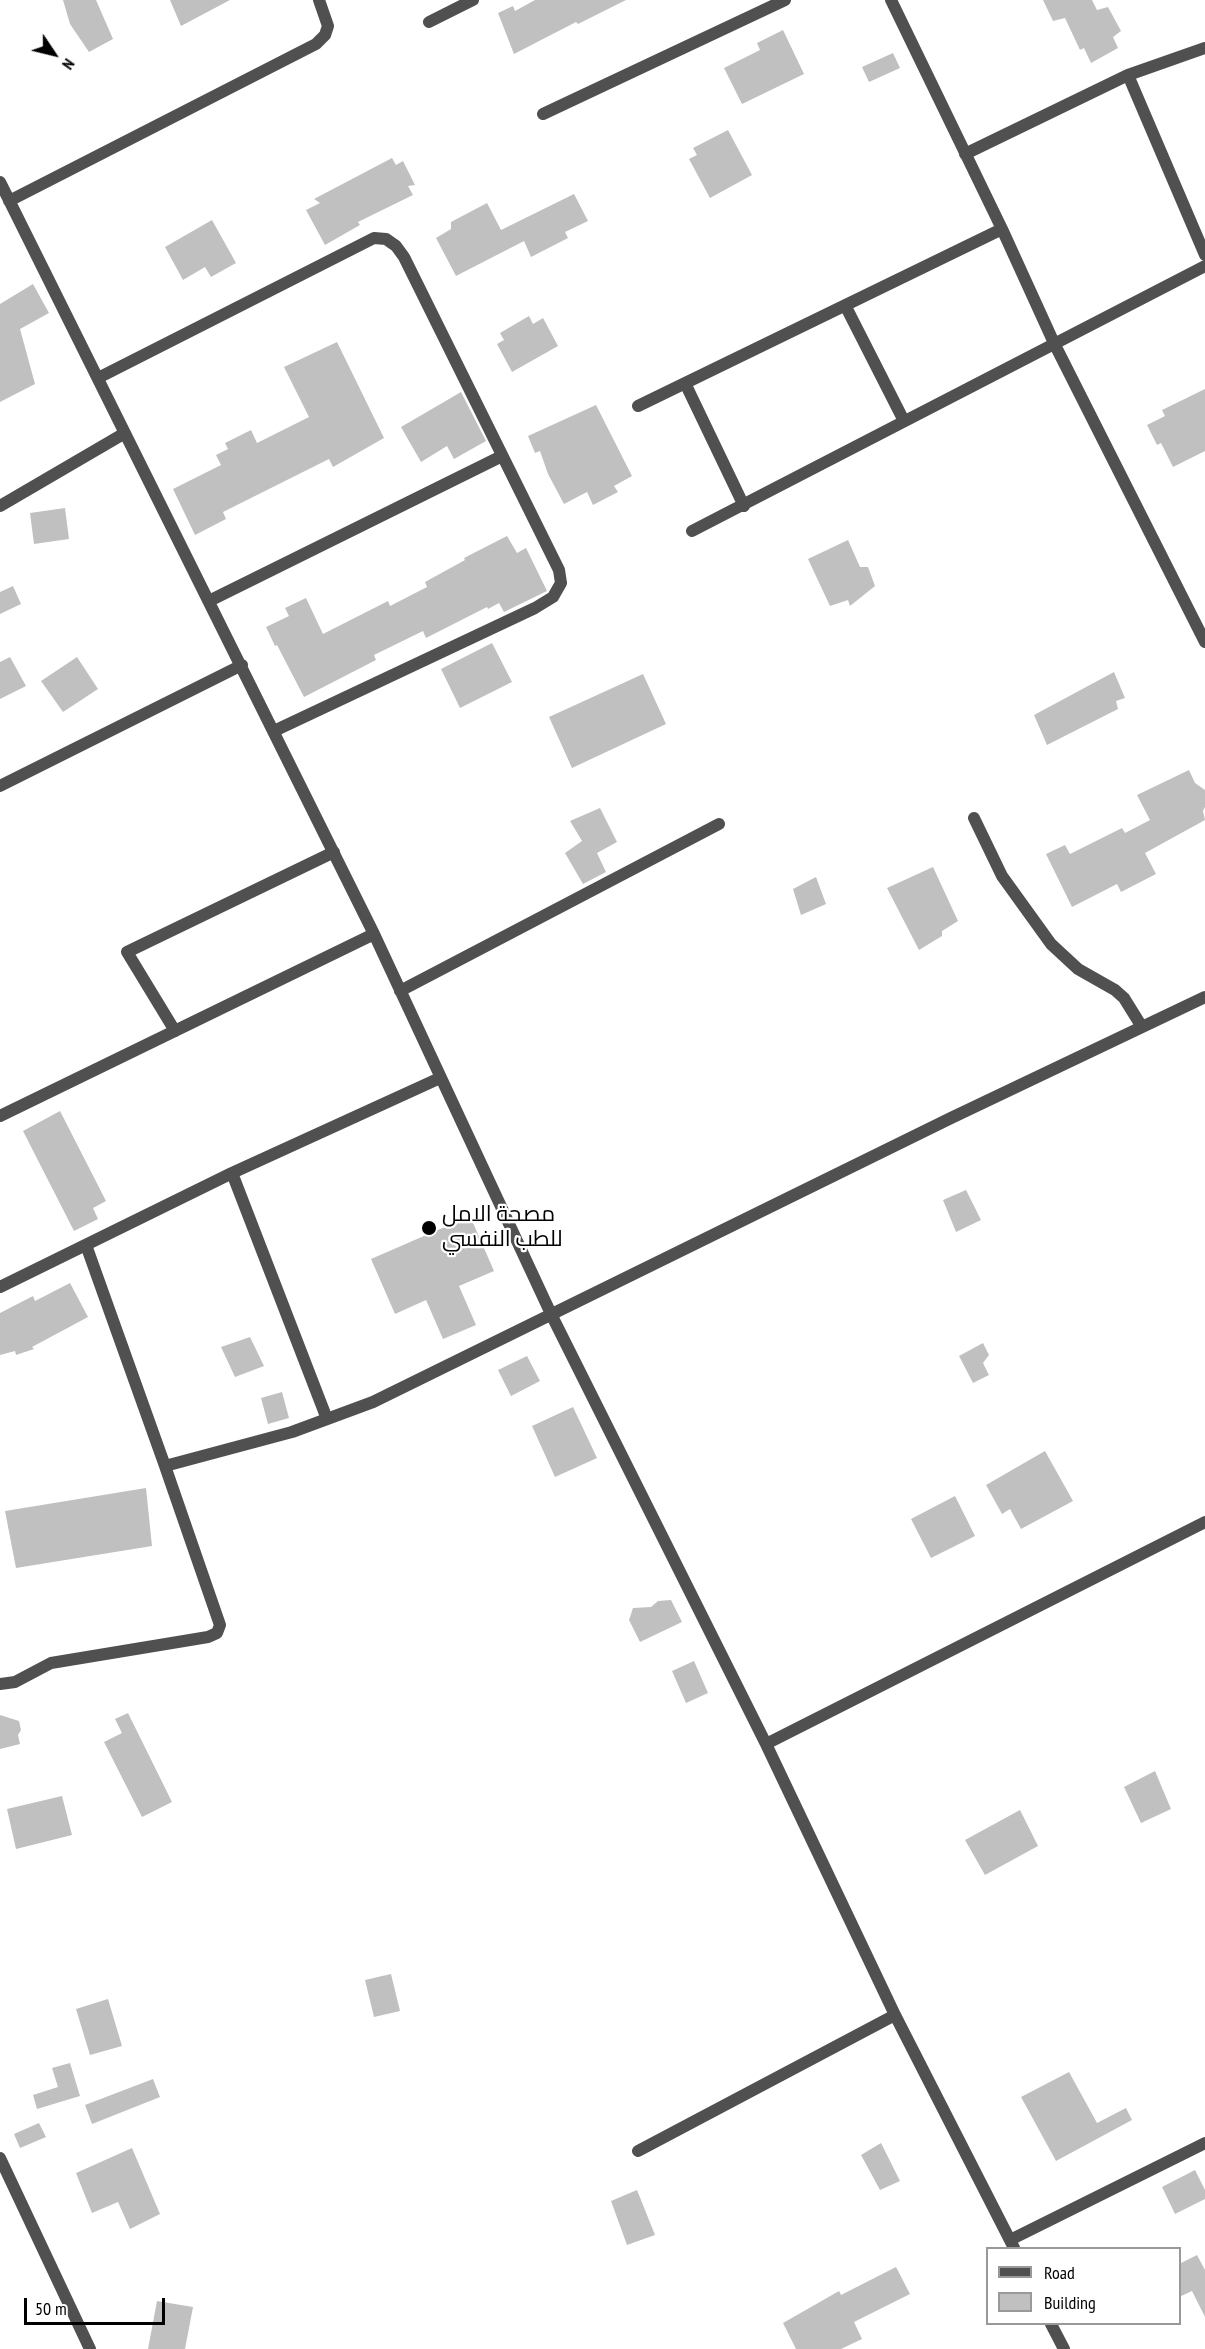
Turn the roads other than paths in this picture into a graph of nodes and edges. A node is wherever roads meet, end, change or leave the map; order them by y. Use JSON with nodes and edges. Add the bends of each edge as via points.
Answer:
{"nodes":[{"id":1,"x":319,"y":0,"type":"edge"},
{"id":2,"x":473,"y":0,"type":"edge"},
{"id":3,"x":785,"y":0,"type":"edge"},
{"id":4,"x":891,"y":0,"type":"edge"},
{"id":5,"x":429,"y":22,"type":"dead end"},
{"id":6,"x":1205,"y":48,"type":"edge"},
{"id":7,"x":1128,"y":75,"type":"junction"},
{"id":8,"x":543,"y":114,"type":"dead end"},
{"id":9,"x":965,"y":154,"type":"junction"},
{"id":10,"x":0,"y":182,"type":"edge"},
{"id":11,"x":9,"y":201,"type":"junction"},
{"id":12,"x":1002,"y":229,"type":"junction"},
{"id":13,"x":1205,"y":255,"type":"edge"},
{"id":14,"x":1205,"y":266,"type":"edge"},
{"id":15,"x":845,"y":305,"type":"junction"},
{"id":16,"x":1054,"y":343,"type":"junction"},
{"id":17,"x":98,"y":378,"type":"junction"},
{"id":18,"x":685,"y":383,"type":"junction"},
{"id":19,"x":638,"y":405,"type":"dead end"},
{"id":20,"x":904,"y":421,"type":"junction"},
{"id":21,"x":125,"y":433,"type":"junction"},
{"id":22,"x":502,"y":456,"type":"junction"},
{"id":23,"x":0,"y":506,"type":"edge"},
{"id":24,"x":744,"y":506,"type":"junction"},
{"id":25,"x":692,"y":531,"type":"dead end"},
{"id":26,"x":209,"y":601,"type":"junction"},
{"id":27,"x":1205,"y":642,"type":"edge"},
{"id":28,"x":242,"y":665,"type":"junction"},
{"id":29,"x":274,"y":731,"type":"junction"},
{"id":30,"x":0,"y":786,"type":"edge"},
{"id":31,"x":974,"y":818,"type":"dead end"},
{"id":32,"x":719,"y":824,"type":"dead end"},
{"id":33,"x":334,"y":852,"type":"junction"},
{"id":34,"x":374,"y":934,"type":"junction"},
{"id":35,"x":400,"y":991,"type":"junction"},
{"id":36,"x":1205,"y":998,"type":"edge"},
{"id":37,"x":1142,"y":1027,"type":"junction"},
{"id":38,"x":175,"y":1031,"type":"junction"},
{"id":39,"x":440,"y":1078,"type":"junction"},
{"id":40,"x":0,"y":1116,"type":"edge"},
{"id":41,"x":232,"y":1173,"type":"junction"},
{"id":42,"x":86,"y":1245,"type":"junction"},
{"id":43,"x":0,"y":1287,"type":"edge"},
{"id":44,"x":552,"y":1316,"type":"junction"},
{"id":45,"x":327,"y":1419,"type":"junction"},
{"id":46,"x":165,"y":1466,"type":"junction"},
{"id":47,"x":1205,"y":1521,"type":"edge"},
{"id":48,"x":0,"y":1684,"type":"edge"},
{"id":49,"x":766,"y":1744,"type":"junction"},
{"id":50,"x":895,"y":2015,"type":"junction"},
{"id":51,"x":1205,"y":2143,"type":"edge"},
{"id":52,"x":638,"y":2151,"type":"dead end"},
{"id":53,"x":0,"y":2158,"type":"edge"},
{"id":54,"x":1012,"y":2244,"type":"edge"},
{"id":55,"x":1052,"y":2325,"type":"edge"},
{"id":56,"x":90,"y":2349,"type":"edge"},
{"id":57,"x":1064,"y":2349,"type":"edge"}],
"edges":[{"from":1,"to":11,"type":"street","via":[[328,26],[316,44]]},
{"from":2,"to":5,"type":"street"},
{"from":3,"to":8,"type":"street"},
{"from":4,"to":9,"type":"street"},
{"from":6,"to":7,"type":"street"},
{"from":7,"to":9,"type":"street"},
{"from":7,"to":13,"type":"street"},
{"from":9,"to":12,"type":"street"},
{"from":10,"to":11,"type":"street"},
{"from":11,"to":17,"type":"street"},
{"from":12,"to":15,"type":"street"},
{"from":12,"to":16,"type":"street"},
{"from":14,"to":16,"type":"street"},
{"from":15,"to":18,"type":"street"},
{"from":15,"to":20,"type":"street"},
{"from":16,"to":20,"type":"street"},
{"from":16,"to":27,"type":"street"},
{"from":17,"to":21,"type":"street"},
{"from":17,"to":22,"type":"street","via":[[374,238],[386,239],[404,257]]},
{"from":18,"to":19,"type":"street"},
{"from":18,"to":24,"type":"street"},
{"from":20,"to":24,"type":"street"},
{"from":21,"to":23,"type":"street"},
{"from":21,"to":26,"type":"street"},
{"from":22,"to":26,"type":"street"},
{"from":22,"to":29,"type":"street","via":[[559,570],[561,583],[553,597]]},
{"from":24,"to":25,"type":"street"},
{"from":26,"to":28,"type":"street"},
{"from":28,"to":29,"type":"street"},
{"from":28,"to":30,"type":"street"},
{"from":29,"to":33,"type":"street"},
{"from":31,"to":37,"type":"street","via":[[1002,876],[1044,937],[1078,969],[1119,994]]},
{"from":32,"to":35,"type":"street"},
{"from":33,"to":34,"type":"street"},
{"from":33,"to":38,"type":"street","via":[[127,952]]},
{"from":34,"to":35,"type":"street"},
{"from":34,"to":38,"type":"street"},
{"from":35,"to":39,"type":"street"},
{"from":36,"to":37,"type":"street"},
{"from":37,"to":44,"type":"street"},
{"from":38,"to":40,"type":"street"},
{"from":39,"to":41,"type":"street"},
{"from":39,"to":44,"type":"street"},
{"from":41,"to":42,"type":"street"},
{"from":41,"to":45,"type":"street"},
{"from":42,"to":43,"type":"street"},
{"from":42,"to":46,"type":"street"},
{"from":44,"to":45,"type":"street","via":[[373,1402]]},
{"from":44,"to":49,"type":"street"},
{"from":45,"to":46,"type":"street"},
{"from":46,"to":48,"type":"street","via":[[220,1625],[217,1633],[51,1664],[15,1682]]},
{"from":47,"to":49,"type":"street"},
{"from":49,"to":50,"type":"street"},
{"from":50,"to":52,"type":"street"},
{"from":50,"to":54,"type":"street"},
{"from":51,"to":54,"type":"street"},
{"from":53,"to":56,"type":"street"},
{"from":55,"to":57,"type":"street"}]}
